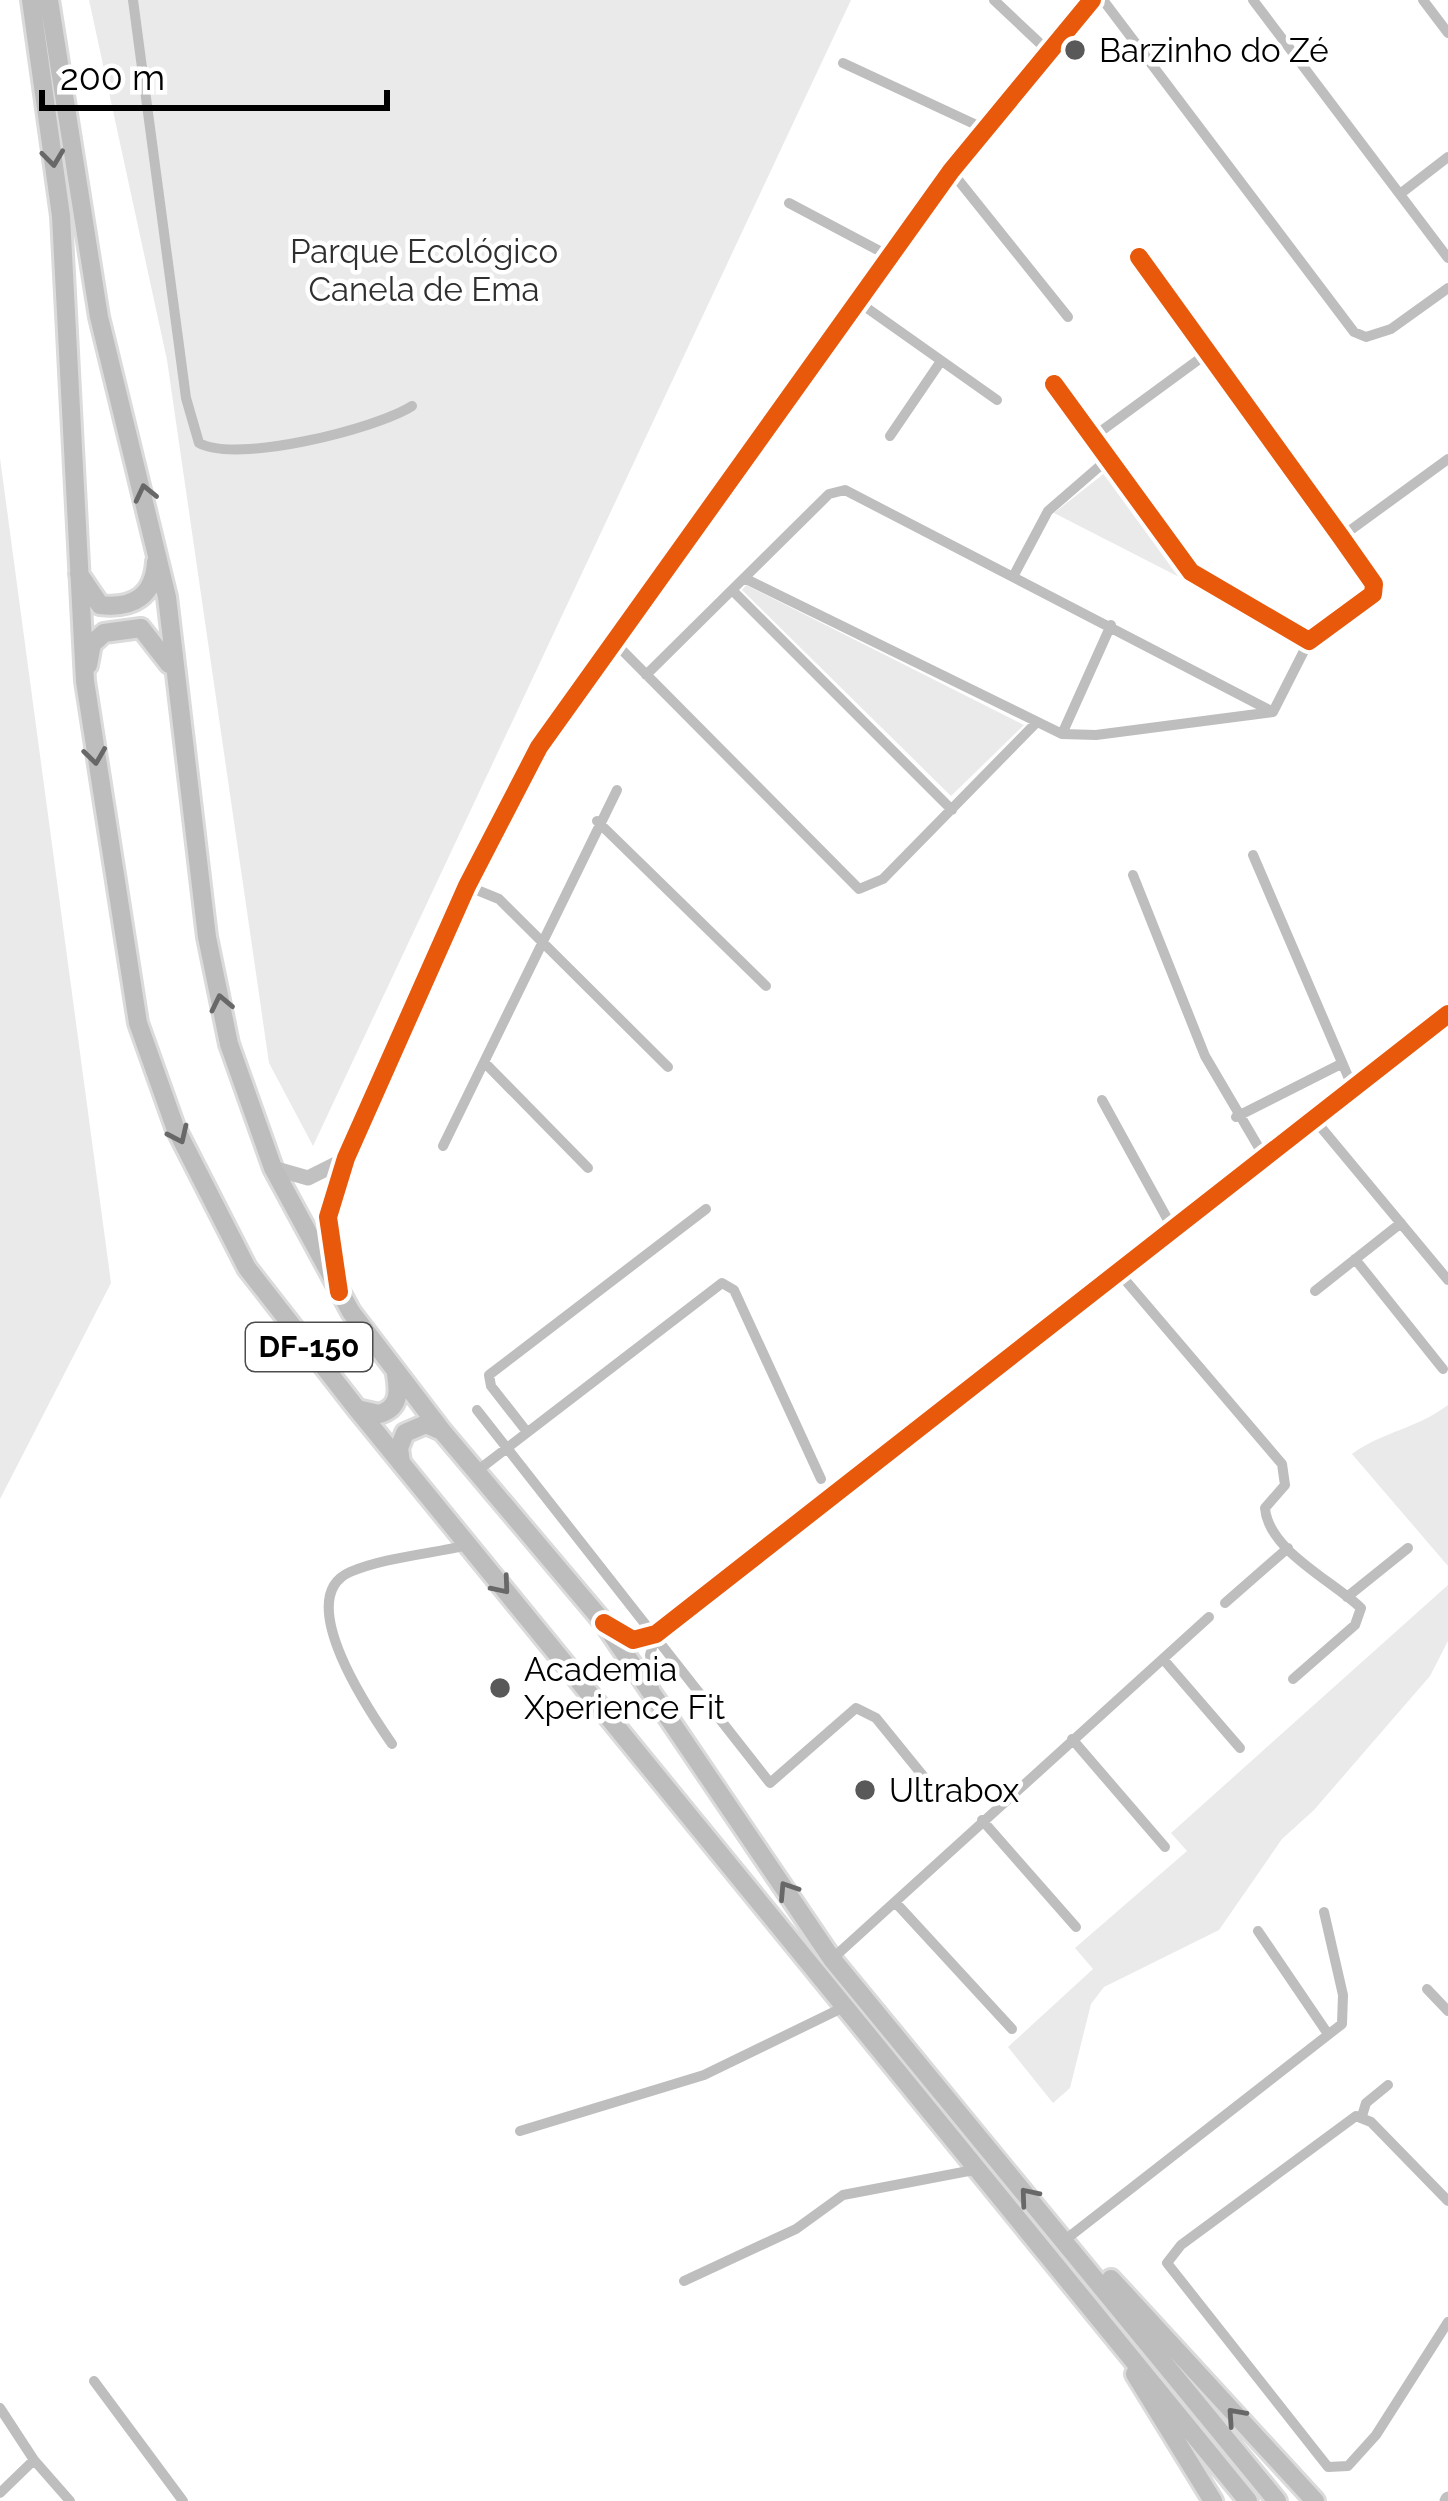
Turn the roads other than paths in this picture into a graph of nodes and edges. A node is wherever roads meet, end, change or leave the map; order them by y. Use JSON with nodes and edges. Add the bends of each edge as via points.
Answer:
{"nodes":[{"id":1,"x":31,"y":0,"type":"edge"},
{"id":2,"x":49,"y":0,"type":"edge"},
{"id":3,"x":133,"y":0,"type":"edge"},
{"id":4,"x":994,"y":0,"type":"edge"},
{"id":5,"x":1092,"y":0,"type":"edge"},
{"id":6,"x":1103,"y":0,"type":"edge"},
{"id":7,"x":1253,"y":0,"type":"edge"},
{"id":8,"x":1423,"y":0,"type":"edge"},
{"id":9,"x":1448,"y":33,"type":"edge"},
{"id":10,"x":1047,"y":50,"type":"junction"},
{"id":11,"x":844,"y":63,"type":"dead end"},
{"id":12,"x":985,"y":129,"type":"junction"},
{"id":13,"x":1448,"y":157,"type":"edge"},
{"id":14,"x":951,"y":171,"type":"junction"},
{"id":15,"x":1400,"y":194,"type":"junction"},
{"id":16,"x":790,"y":203,"type":"dead end"},
{"id":17,"x":889,"y":256,"type":"junction"},
{"id":18,"x":1139,"y":257,"type":"dead end"},
{"id":19,"x":1448,"y":258,"type":"edge"},
{"id":20,"x":1448,"y":288,"type":"edge"},
{"id":21,"x":857,"y":301,"type":"junction"},
{"id":22,"x":1069,"y":317,"type":"dead end"},
{"id":23,"x":1209,"y":352,"type":"junction"},
{"id":24,"x":941,"y":361,"type":"junction"},
{"id":25,"x":1054,"y":384,"type":"dead end"},
{"id":26,"x":997,"y":400,"type":"dead end"},
{"id":27,"x":412,"y":406,"type":"dead end"},
{"id":28,"x":890,"y":436,"type":"dead end"},
{"id":29,"x":1093,"y":437,"type":"junction"},
{"id":30,"x":1108,"y":459,"type":"junction"},
{"id":31,"x":1448,"y":459,"type":"edge"},
{"id":32,"x":1341,"y":537,"type":"junction"},
{"id":33,"x":157,"y":545,"type":"junction"},
{"id":34,"x":75,"y":564,"type":"junction"},
{"id":35,"x":1014,"y":575,"type":"junction"},
{"id":36,"x":744,"y":578,"type":"junction"},
{"id":37,"x":732,"y":590,"type":"junction"},
{"id":38,"x":1112,"y":625,"type":"junction"},
{"id":39,"x":1309,"y":641,"type":"junction"},
{"id":40,"x":615,"y":644,"type":"junction"},
{"id":41,"x":646,"y":675,"type":"junction"},
{"id":42,"x":176,"y":679,"type":"junction"},
{"id":43,"x":85,"y":681,"type":"junction"},
{"id":44,"x":1273,"y":712,"type":"junction"},
{"id":45,"x":1035,"y":724,"type":"junction"},
{"id":46,"x":1061,"y":734,"type":"junction"},
{"id":47,"x":617,"y":790,"type":"dead end"},
{"id":48,"x":952,"y":810,"type":"junction"},
{"id":49,"x":597,"y":821,"type":"junction"},
{"id":50,"x":1253,"y":855,"type":"dead end"},
{"id":51,"x":1132,"y":875,"type":"dead end"},
{"id":52,"x":467,"y":886,"type":"junction"},
{"id":53,"x":541,"y":940,"type":"junction"},
{"id":54,"x":766,"y":986,"type":"dead end"},
{"id":55,"x":1448,"y":1014,"type":"edge"},
{"id":56,"x":484,"y":1062,"type":"junction"},
{"id":57,"x":1339,"y":1065,"type":"junction"},
{"id":58,"x":668,"y":1067,"type":"dead end"},
{"id":59,"x":1353,"y":1088,"type":"junction"},
{"id":60,"x":1102,"y":1100,"type":"dead end"},
{"id":61,"x":1236,"y":1117,"type":"junction"},
{"id":62,"x":1314,"y":1119,"type":"junction"},
{"id":63,"x":443,"y":1146,"type":"dead end"},
{"id":64,"x":346,"y":1158,"type":"junction"},
{"id":65,"x":1264,"y":1158,"type":"junction"},
{"id":66,"x":273,"y":1168,"type":"junction"},
{"id":67,"x":587,"y":1168,"type":"dead end"},
{"id":68,"x":706,"y":1209,"type":"dead end"},
{"id":69,"x":1401,"y":1223,"type":"junction"},
{"id":70,"x":1174,"y":1231,"type":"junction"},
{"id":71,"x":1355,"y":1259,"type":"junction"},
{"id":72,"x":1120,"y":1274,"type":"junction"},
{"id":73,"x":1448,"y":1280,"type":"edge"},
{"id":74,"x":1316,"y":1291,"type":"dead end"},
{"id":75,"x":339,"y":1292,"type":"junction"},
{"id":76,"x":1443,"y":1369,"type":"dead end"},
{"id":77,"x":396,"y":1374,"type":"junction"},
{"id":78,"x":357,"y":1408,"type":"junction"},
{"id":79,"x":477,"y":1410,"type":"dead end"},
{"id":80,"x":442,"y":1431,"type":"junction"},
{"id":81,"x":526,"y":1432,"type":"junction"},
{"id":82,"x":507,"y":1447,"type":"junction"},
{"id":83,"x":402,"y":1464,"type":"junction"},
{"id":84,"x":477,"y":1471,"type":"junction"},
{"id":85,"x":820,"y":1479,"type":"dead end"},
{"id":86,"x":468,"y":1545,"type":"junction"},
{"id":87,"x":1288,"y":1548,"type":"junction"},
{"id":88,"x":1408,"y":1548,"type":"dead end"},
{"id":89,"x":1347,"y":1597,"type":"junction"},
{"id":90,"x":1225,"y":1603,"type":"dead end"},
{"id":91,"x":1209,"y":1617,"type":"dead end"},
{"id":92,"x":604,"y":1623,"type":"junction"},
{"id":93,"x":656,"y":1634,"type":"junction"},
{"id":94,"x":1163,"y":1659,"type":"junction"},
{"id":95,"x":1293,"y":1679,"type":"dead end"},
{"id":96,"x":654,"y":1693,"type":"junction"},
{"id":97,"x":1072,"y":1739,"type":"junction"},
{"id":98,"x":392,"y":1744,"type":"dead end"},
{"id":99,"x":1240,"y":1748,"type":"dead end"},
{"id":100,"x":928,"y":1782,"type":"dead end"},
{"id":101,"x":982,"y":1820,"type":"junction"},
{"id":102,"x":1166,"y":1847,"type":"dead end"},
{"id":103,"x":895,"y":1902,"type":"junction"},
{"id":104,"x":1324,"y":1912,"type":"dead end"},
{"id":105,"x":1076,"y":1928,"type":"dead end"},
{"id":106,"x":1258,"y":1931,"type":"dead end"},
{"id":107,"x":832,"y":1959,"type":"junction"},
{"id":108,"x":1427,"y":1989,"type":"dead end"},
{"id":109,"x":844,"y":2007,"type":"junction"},
{"id":110,"x":1448,"y":2011,"type":"edge"},
{"id":111,"x":1012,"y":2029,"type":"dead end"},
{"id":112,"x":1328,"y":2034,"type":"junction"},
{"id":113,"x":1388,"y":2086,"type":"dead end"},
{"id":114,"x":1362,"y":2116,"type":"junction"},
{"id":115,"x":520,"y":2131,"type":"dead end"},
{"id":116,"x":982,"y":2169,"type":"junction"},
{"id":117,"x":1448,"y":2201,"type":"edge"},
{"id":118,"x":1068,"y":2244,"type":"junction"},
{"id":119,"x":684,"y":2281,"type":"dead end"},
{"id":120,"x":1448,"y":2322,"type":"edge"},
{"id":121,"x":1111,"y":2327,"type":"junction"},
{"id":122,"x":94,"y":2381,"type":"dead end"},
{"id":123,"x":0,"y":2408,"type":"edge"},
{"id":124,"x":34,"y":2461,"type":"junction"},
{"id":125,"x":0,"y":2493,"type":"edge"},
{"id":126,"x":70,"y":2501,"type":"edge"},
{"id":127,"x":183,"y":2501,"type":"edge"},
{"id":128,"x":1213,"y":2501,"type":"edge"},
{"id":129,"x":1248,"y":2501,"type":"edge"},
{"id":130,"x":1277,"y":2501,"type":"edge"},
{"id":131,"x":1315,"y":2501,"type":"edge"}],
"edges":[{"from":1,"to":34,"type":"main road","number":"DF-150","one_way":true,"via":[[61,216]]},
{"from":33,"to":2,"type":"main road","number":"DF-150","one_way":true,"via":[[99,317]]},
{"from":3,"to":27,"type":"street","via":[[186,398],[199,443],[226,450],[305,439],[368,427]]},
{"from":4,"to":10,"type":"street"},
{"from":5,"to":10,"type":"street"},
{"from":6,"to":20,"type":"street","via":[[1354,332],[1391,329]]},
{"from":7,"to":15,"type":"street"},
{"from":8,"to":9,"type":"street"},
{"from":10,"to":12,"type":"street"},
{"from":11,"to":12,"type":"street"},
{"from":12,"to":14,"type":"street"},
{"from":13,"to":15,"type":"street"},
{"from":14,"to":17,"type":"street"},
{"from":14,"to":22,"type":"street"},
{"from":15,"to":19,"type":"street"},
{"from":16,"to":17,"type":"street"},
{"from":17,"to":21,"type":"street"},
{"from":18,"to":23,"type":"street"},
{"from":21,"to":24,"type":"street"},
{"from":21,"to":40,"type":"street"},
{"from":23,"to":29,"type":"street"},
{"from":23,"to":32,"type":"street"},
{"from":24,"to":26,"type":"street"},
{"from":24,"to":28,"type":"street"},
{"from":25,"to":29,"type":"street"},
{"from":29,"to":30,"type":"street"},
{"from":30,"to":35,"type":"street","via":[[1048,511]]},
{"from":30,"to":39,"type":"street","via":[[1191,572]]},
{"from":31,"to":32,"type":"street"},
{"from":32,"to":39,"type":"street","via":[[1373,594]]},
{"from":33,"to":34,"type":"main road","via":[[154,583],[121,608],[86,591]]},
{"from":33,"to":42,"type":"main road","number":"DF-150"},
{"from":34,"to":43,"type":"main road","number":"DF-150"},
{"from":35,"to":36,"type":"street","via":[[845,490],[829,494]]},
{"from":35,"to":38,"type":"street"},
{"from":36,"to":37,"type":"street"},
{"from":36,"to":45,"type":"street"},
{"from":37,"to":41,"type":"street"},
{"from":37,"to":48,"type":"street"},
{"from":38,"to":44,"type":"street"},
{"from":38,"to":46,"type":"street"},
{"from":39,"to":44,"type":"street"},
{"from":40,"to":41,"type":"street"},
{"from":40,"to":52,"type":"street","via":[[539,747]]},
{"from":41,"to":48,"type":"street","via":[[859,889],[883,880]]},
{"from":42,"to":43,"type":"main road","via":[[160,646],[126,626],[92,644]]},
{"from":66,"to":42,"type":"main road","number":"DF-150","one_way":true,"via":[[229,1044],[207,938]]},
{"from":43,"to":78,"type":"main road","number":"DF-150","one_way":true,"via":[[127,966],[159,1091],[247,1268]]},
{"from":44,"to":46,"type":"street"},
{"from":45,"to":46,"type":"street"},
{"from":45,"to":48,"type":"street"},
{"from":47,"to":49,"type":"street"},
{"from":49,"to":53,"type":"street"},
{"from":49,"to":54,"type":"street"},
{"from":50,"to":57,"type":"street"},
{"from":51,"to":61,"type":"street"},
{"from":52,"to":53,"type":"street","via":[[499,899]]},
{"from":52,"to":64,"type":"street"},
{"from":53,"to":56,"type":"street"},
{"from":53,"to":58,"type":"street"},
{"from":55,"to":59,"type":"street"},
{"from":56,"to":63,"type":"street"},
{"from":56,"to":67,"type":"street"},
{"from":57,"to":59,"type":"street"},
{"from":57,"to":61,"type":"street"},
{"from":59,"to":62,"type":"street"},
{"from":60,"to":70,"type":"street"},
{"from":61,"to":65,"type":"street"},
{"from":62,"to":65,"type":"street"},
{"from":62,"to":69,"type":"street"},
{"from":64,"to":66,"type":"street","via":[[308,1178]]},
{"from":64,"to":75,"type":"street","via":[[328,1217]]},
{"from":65,"to":70,"type":"street"},
{"from":66,"to":75,"type":"main road","number":"DF-150"},
{"from":68,"to":81,"type":"street","via":[[489,1375]]},
{"from":69,"to":71,"type":"street"},
{"from":69,"to":73,"type":"street"},
{"from":70,"to":72,"type":"street"},
{"from":71,"to":74,"type":"street"},
{"from":71,"to":76,"type":"street"},
{"from":72,"to":87,"type":"street","via":[[1282,1464],[1286,1485],[1265,1514]]},
{"from":72,"to":93,"type":"street"},
{"from":75,"to":77,"type":"main road","number":"DF-150"},
{"from":77,"to":78,"type":"main road","via":[[392,1407],[379,1414]]},
{"from":77,"to":80,"type":"main road","number":"DF-150"},
{"from":78,"to":83,"type":"main road","number":"DF-150"},
{"from":79,"to":82,"type":"street"},
{"from":80,"to":83,"type":"main road","via":[[426,1424],[405,1433]]},
{"from":80,"to":84,"type":"main road","number":"DF-150"},
{"from":81,"to":82,"type":"street"},
{"from":81,"to":85,"type":"street","via":[[722,1283],[734,1290]]},
{"from":82,"to":84,"type":"street"},
{"from":82,"to":93,"type":"street"},
{"from":83,"to":86,"type":"main road","number":"DF-150"},
{"from":84,"to":92,"type":"main road","number":"DF-150"},
{"from":86,"to":98,"type":"street","via":[[349,1573],[333,1593],[342,1664]]},
{"from":86,"to":109,"type":"main road","number":"DF-150","one_way":true},
{"from":87,"to":89,"type":"street"},
{"from":87,"to":90,"type":"street"},
{"from":88,"to":89,"type":"street"},
{"from":89,"to":95,"type":"street","via":[[1361,1618]]},
{"from":91,"to":94,"type":"street"},
{"from":92,"to":93,"type":"street","via":[[633,1640]]},
{"from":92,"to":96,"type":"main road","number":"DF-150"},
{"from":93,"to":96,"type":"street"},
{"from":93,"to":100,"type":"street","via":[[770,1783],[856,1708],[876,1718]]},
{"from":94,"to":97,"type":"street"},
{"from":94,"to":99,"type":"street"},
{"from":107,"to":96,"type":"main road","number":"DF-150","one_way":true},
{"from":97,"to":101,"type":"street"},
{"from":97,"to":102,"type":"street"},
{"from":101,"to":103,"type":"street"},
{"from":101,"to":105,"type":"street"},
{"from":103,"to":107,"type":"street"},
{"from":103,"to":111,"type":"street"},
{"from":104,"to":112,"type":"street","via":[[1345,2006],[1342,2024]]},
{"from":106,"to":112,"type":"street"},
{"from":118,"to":107,"type":"main road","number":"DF-150","one_way":true},
{"from":108,"to":110,"type":"street"},
{"from":109,"to":115,"type":"street","via":[[704,2075]]},
{"from":109,"to":116,"type":"main road","number":"DF-150"},
{"from":112,"to":118,"type":"street"},
{"from":113,"to":114,"type":"street","via":[[1366,2102]]},
{"from":114,"to":117,"type":"street"},
{"from":114,"to":120,"type":"street","via":[[1181,2245],[1168,2268],[1328,2467],[1348,2466],[1368,2446]]},
{"from":116,"to":119,"type":"street","via":[[843,2195],[796,2229]]},
{"from":116,"to":121,"type":"main road","number":"DF-150"},
{"from":118,"to":130,"type":"main road","number":"DF-150"},
{"from":131,"to":118,"type":"main road","one_way":true,"via":[[1094,2261]]},
{"from":121,"to":128,"type":"main road"},
{"from":121,"to":129,"type":"main road","number":"DF-150"},
{"from":122,"to":127,"type":"street"},
{"from":123,"to":124,"type":"street"},
{"from":124,"to":125,"type":"street"},
{"from":124,"to":126,"type":"street"}]}
